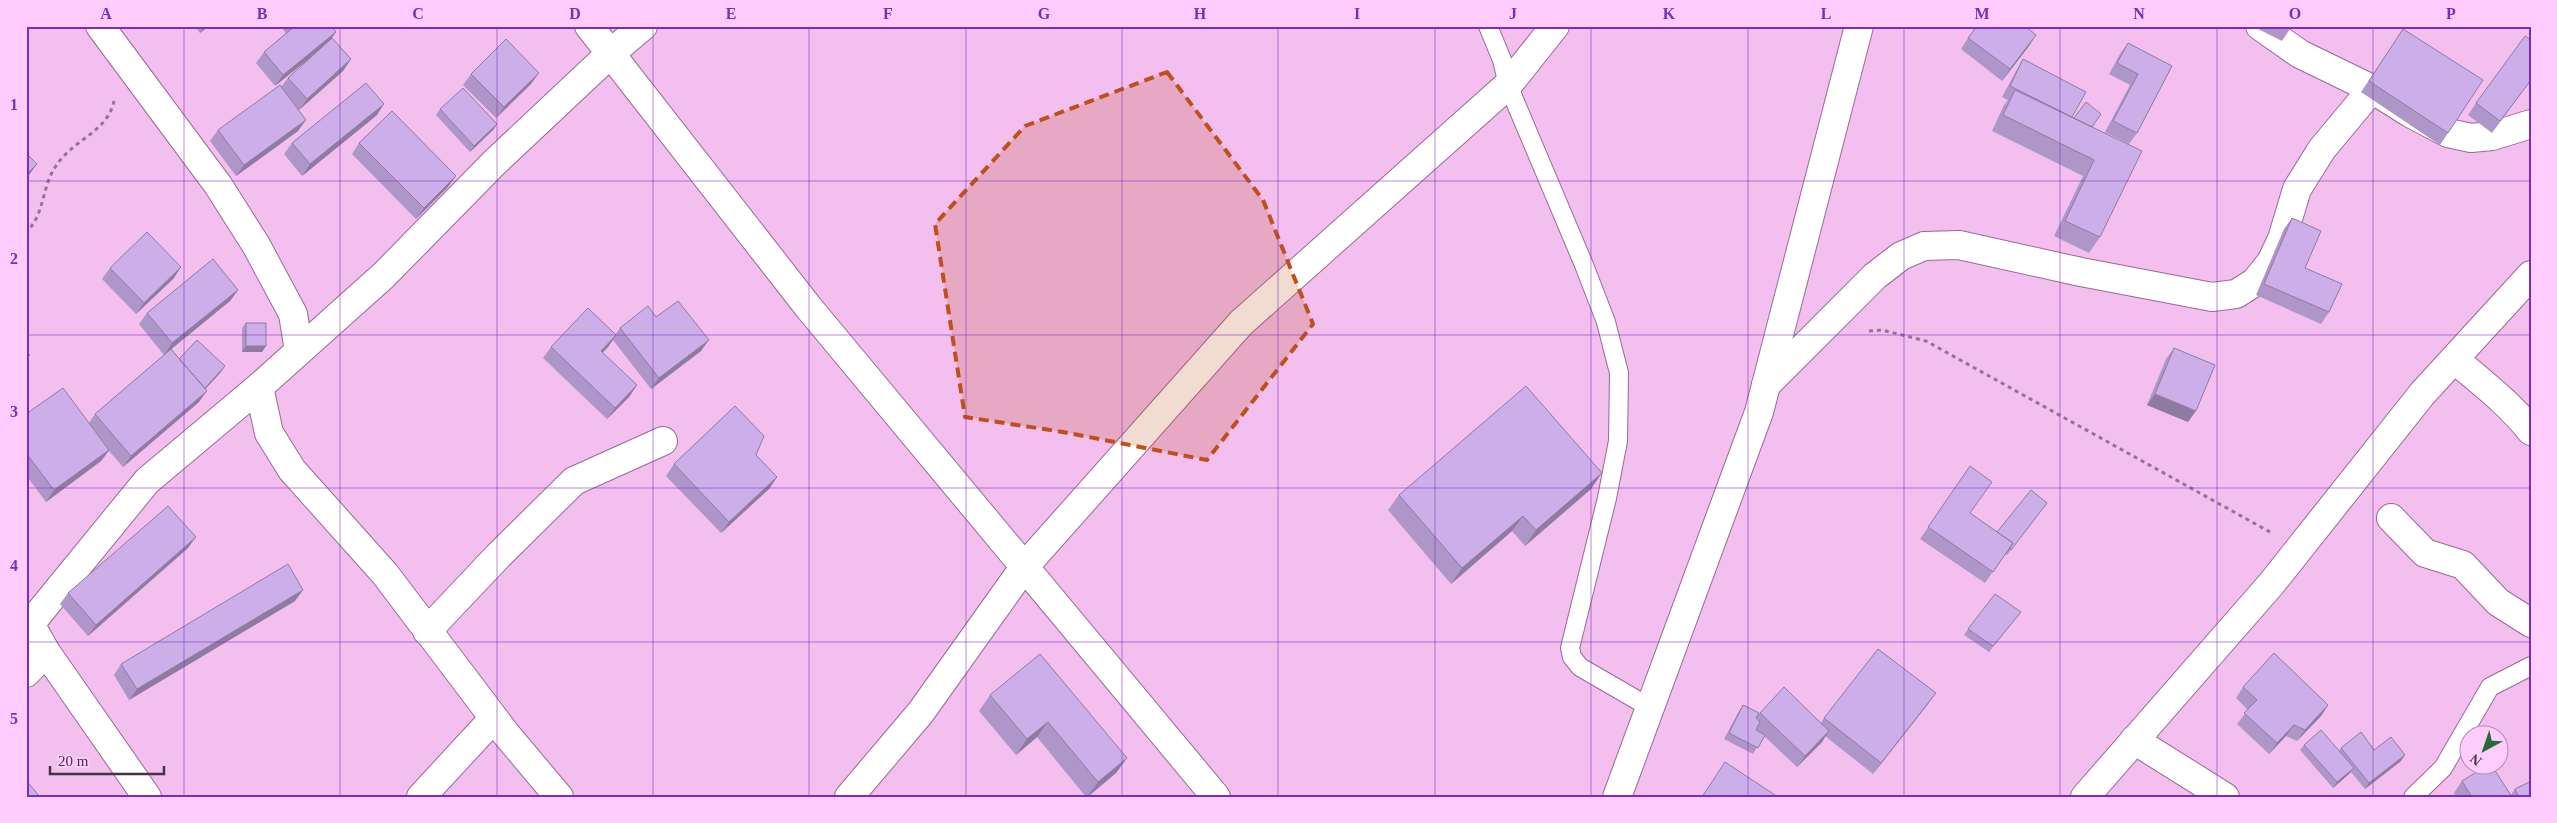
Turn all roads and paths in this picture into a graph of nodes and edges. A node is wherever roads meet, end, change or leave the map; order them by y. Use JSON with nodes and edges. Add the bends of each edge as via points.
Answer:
{"nodes":[{"id":1,"x":100,"y":26,"type":"edge"},
{"id":2,"x":589,"y":26,"type":"edge"},
{"id":3,"x":643,"y":26,"type":"edge"},
{"id":4,"x":1488,"y":26,"type":"edge"},
{"id":5,"x":1554,"y":26,"type":"edge"},
{"id":6,"x":1859,"y":26,"type":"edge"},
{"id":7,"x":2260,"y":26,"type":"edge"},
{"id":8,"x":611,"y":53,"type":"junction"},
{"id":9,"x":120,"y":56,"type":"junction"},
{"id":10,"x":1508,"y":85,"type":"junction"},
{"id":11,"x":2372,"y":89,"type":"junction"},
{"id":12,"x":2531,"y":124,"type":"edge"},
{"id":13,"x":26,"y":234,"type":"edge"},
{"id":14,"x":2531,"y":275,"type":"edge"},
{"id":15,"x":1820,"y":331,"type":"junction"},
{"id":16,"x":299,"y":351,"type":"junction"},
{"id":17,"x":2454,"y":359,"type":"junction"},
{"id":18,"x":1766,"y":385,"type":"junction"},
{"id":19,"x":259,"y":387,"type":"junction"},
{"id":20,"x":2531,"y":430,"type":"edge"},
{"id":21,"x":663,"y":441,"type":"dead end"},
{"id":22,"x":2391,"y":518,"type":"dead end"},
{"id":23,"x":2299,"y":548,"type":"junction"},
{"id":24,"x":1025,"y":566,"type":"junction"},
{"id":25,"x":29,"y":620,"type":"edge"},
{"id":26,"x":2531,"y":623,"type":"edge"},
{"id":27,"x":427,"y":631,"type":"junction"},
{"id":28,"x":46,"y":652,"type":"junction"},
{"id":29,"x":2531,"y":666,"type":"edge"},
{"id":30,"x":26,"y":673,"type":"edge"},
{"id":31,"x":1649,"y":708,"type":"junction"},
{"id":32,"x":494,"y":718,"type":"junction"},
{"id":33,"x":2134,"y":740,"type":"junction"},
{"id":34,"x":147,"y":797,"type":"edge"},
{"id":35,"x":421,"y":797,"type":"edge"},
{"id":36,"x":559,"y":797,"type":"edge"},
{"id":37,"x":849,"y":797,"type":"edge"},
{"id":38,"x":1216,"y":797,"type":"edge"},
{"id":39,"x":1617,"y":797,"type":"edge"},
{"id":40,"x":2085,"y":797,"type":"edge"},
{"id":41,"x":2225,"y":797,"type":"edge"},
{"id":42,"x":2413,"y":797,"type":"edge"}],
"edges":[{"from":1,"to":9,"type":"street"},
{"from":2,"to":8,"type":"street"},
{"from":3,"to":8,"type":"street"},
{"from":4,"to":10,"type":"lane"},
{"from":5,"to":10,"type":"street"},
{"from":6,"to":18,"type":"street"},
{"from":7,"to":11,"type":"street","via":[[2300,54]]},
{"from":8,"to":16,"type":"street","via":[[494,163],[384,275]]},
{"from":8,"to":24,"type":"street","via":[[809,308]]},
{"from":9,"to":13,"type":"path","via":[[112,114],[62,157],[45,185],[37,217]]},
{"from":9,"to":16,"type":"street","via":[[157,100],[256,245],[293,314]]},
{"from":10,"to":24,"type":"street","via":[[1242,323]]},
{"from":10,"to":31,"type":"lane","via":[[1606,322],[1619,373],[1618,441],[1570,648],[1572,657],[1580,666]]},
{"from":11,"to":12,"type":"street","via":[[2448,133],[2492,136]]},
{"from":11,"to":15,"type":"street","via":[[2322,149],[2297,189],[2282,239],[2271,262],[2255,282],[2236,294],[2212,297],[1959,245],[1924,246],[1901,256],[1875,276]]},
{"from":14,"to":17,"type":"street"},
{"from":15,"to":18,"type":"street"},
{"from":15,"to":23,"type":"path","via":[[1882,330],[1926,341]]},
{"from":16,"to":19,"type":"street"},
{"from":17,"to":20,"type":"street"},
{"from":17,"to":23,"type":"street","via":[[2422,394]]},
{"from":18,"to":31,"type":"street","via":[[1759,412]]},
{"from":19,"to":25,"type":"street","via":[[148,480]]},
{"from":19,"to":27,"type":"street","via":[[269,433],[292,470],[385,574]]},
{"from":21,"to":27,"type":"street","via":[[574,481]]},
{"from":22,"to":26,"type":"street","via":[[2425,552],[2463,565],[2498,602]]},
{"from":23,"to":33,"type":"street"},
{"from":24,"to":37,"type":"street","via":[[921,712]]},
{"from":24,"to":38,"type":"street"},
{"from":25,"to":28,"type":"street"},
{"from":27,"to":32,"type":"street"},
{"from":28,"to":30,"type":"street"},
{"from":28,"to":34,"type":"street"},
{"from":29,"to":42,"type":"lane","via":[[2490,688],[2442,768]]},
{"from":31,"to":39,"type":"street"},
{"from":32,"to":35,"type":"street"},
{"from":32,"to":36,"type":"street"},
{"from":33,"to":40,"type":"street"},
{"from":33,"to":41,"type":"street"}]}
